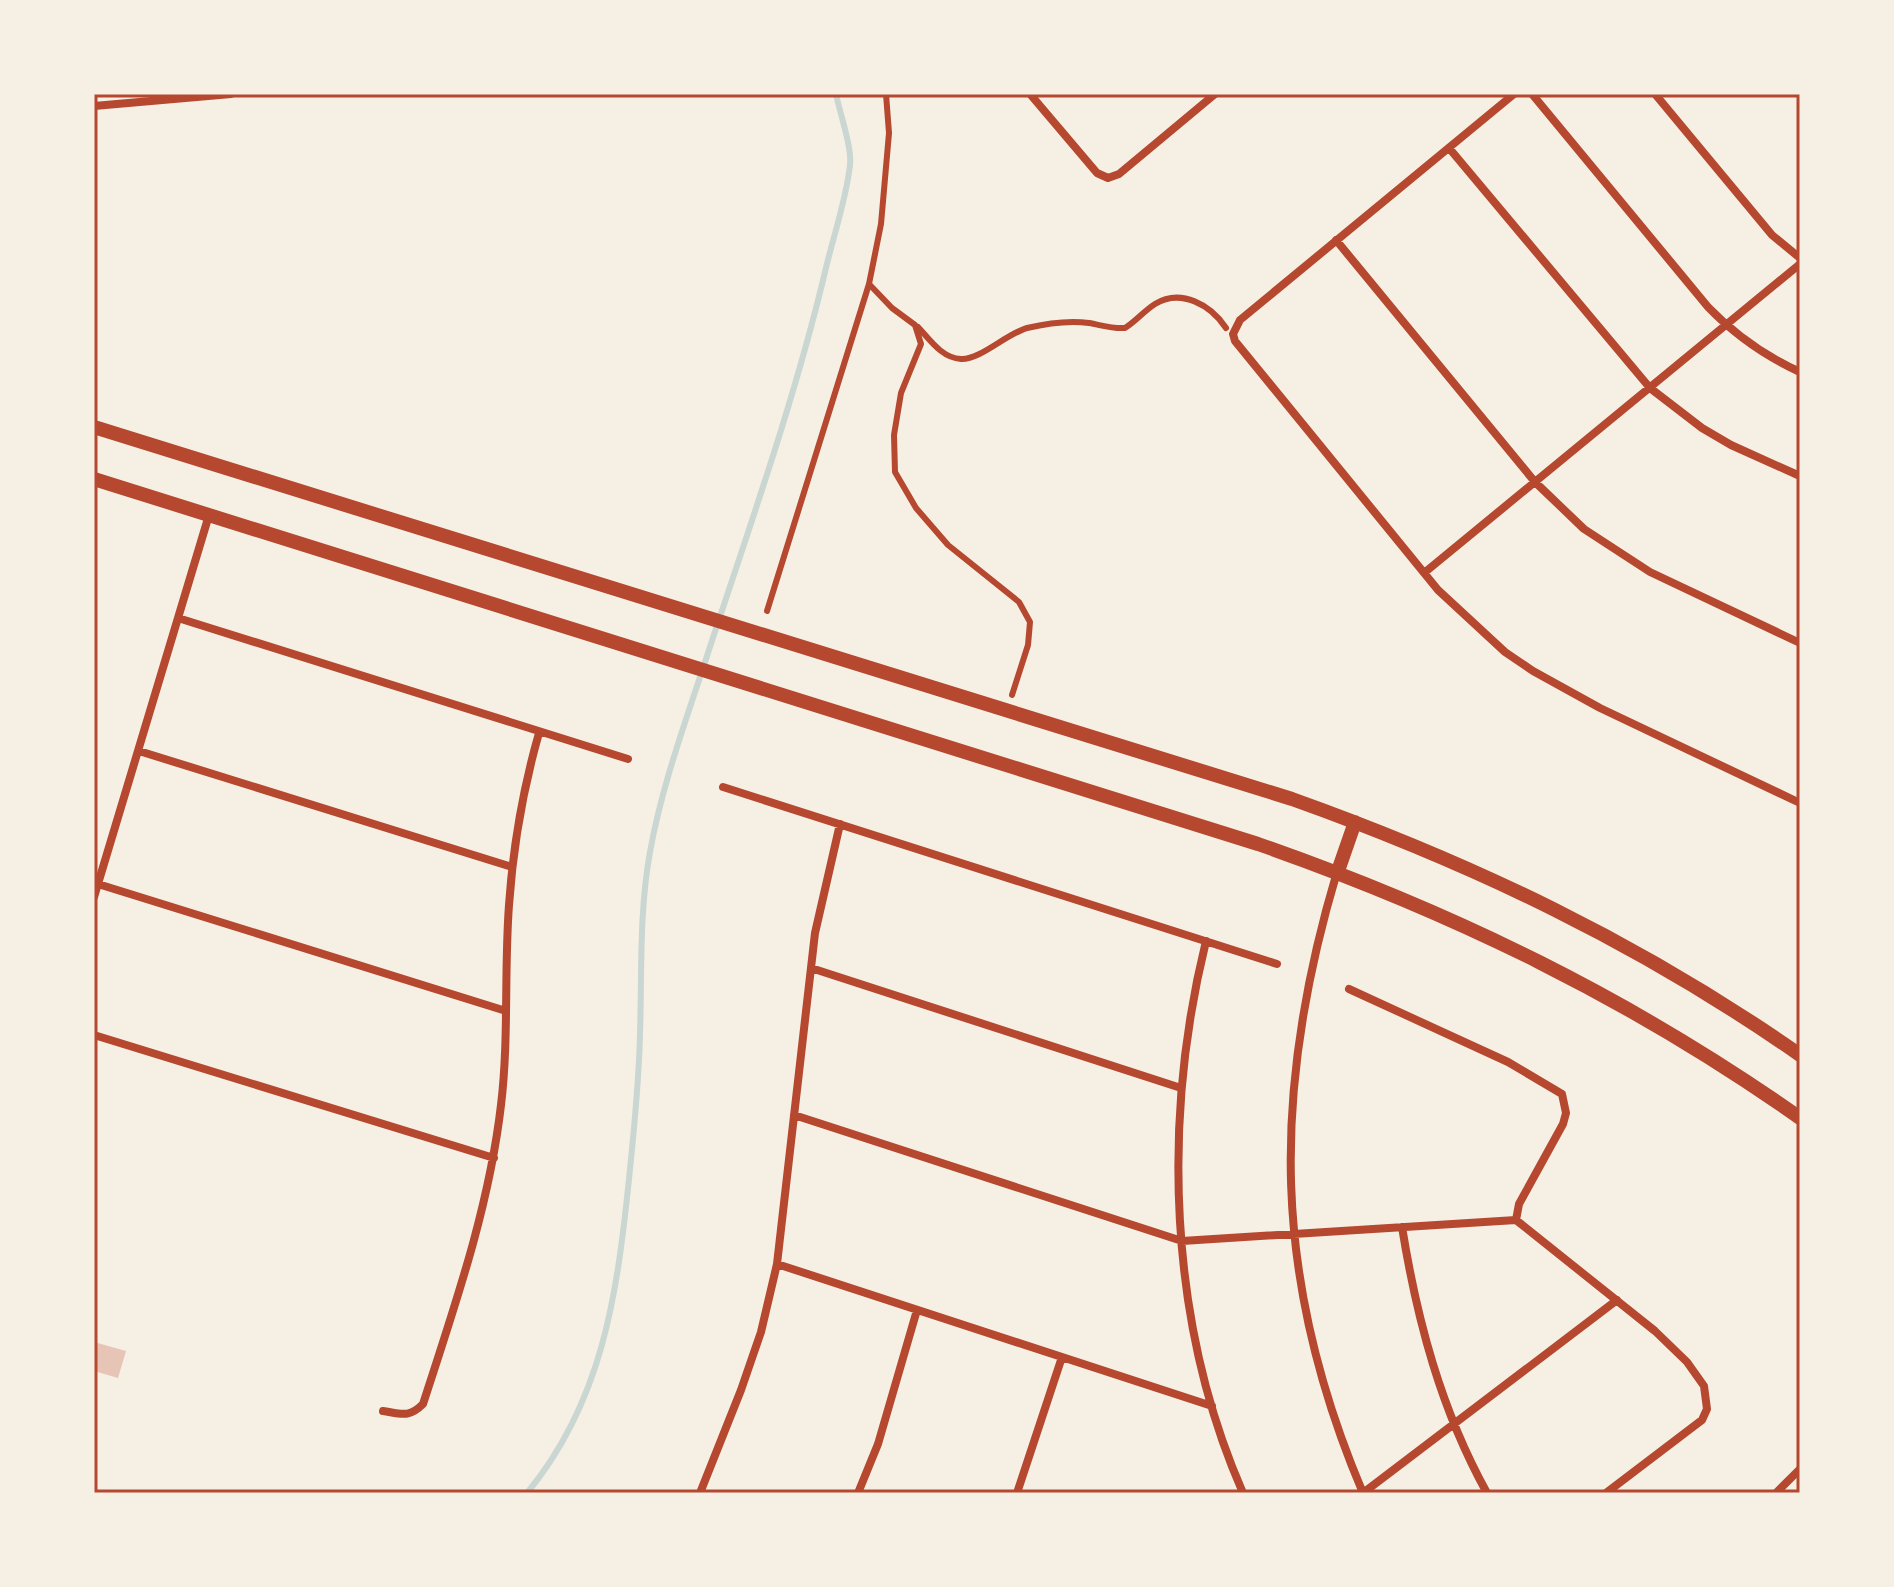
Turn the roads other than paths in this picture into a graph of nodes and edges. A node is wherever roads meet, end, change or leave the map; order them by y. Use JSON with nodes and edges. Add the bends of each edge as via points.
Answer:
{"nodes":[{"id":1,"x":231,"y":94,"type":"edge"},
{"id":2,"x":886,"y":94,"type":"edge"},
{"id":3,"x":1030,"y":94,"type":"edge"},
{"id":4,"x":1215,"y":94,"type":"edge"},
{"id":5,"x":1514,"y":94,"type":"edge"},
{"id":6,"x":1532,"y":94,"type":"edge"},
{"id":7,"x":1655,"y":94,"type":"edge"},
{"id":8,"x":94,"y":106,"type":"edge"},
{"id":9,"x":1449,"y":148,"type":"junction"},
{"id":10,"x":1336,"y":240,"type":"junction"},
{"id":11,"x":1800,"y":258,"type":"edge"},
{"id":12,"x":1800,"y":264,"type":"edge"},
{"id":13,"x":869,"y":284,"type":"junction"},
{"id":14,"x":915,"y":325,"type":"junction"},
{"id":15,"x":1726,"y":325,"type":"junction"},
{"id":16,"x":1226,"y":328,"type":"dead end"},
{"id":17,"x":1800,"y":372,"type":"edge"},
{"id":18,"x":1650,"y":388,"type":"junction"},
{"id":19,"x":94,"y":427,"type":"edge"},
{"id":20,"x":1800,"y":476,"type":"edge"},
{"id":21,"x":94,"y":479,"type":"edge"},
{"id":22,"x":1535,"y":482,"type":"junction"},
{"id":23,"x":209,"y":515,"type":"junction"},
{"id":24,"x":1424,"y":573,"type":"junction"},
{"id":25,"x":767,"y":611,"type":"dead end"},
{"id":26,"x":178,"y":618,"type":"junction"},
{"id":27,"x":1800,"y":643,"type":"edge"},
{"id":28,"x":1012,"y":695,"type":"dead end"},
{"id":29,"x":539,"y":733,"type":"junction"},
{"id":30,"x":139,"y":751,"type":"junction"},
{"id":31,"x":628,"y":759,"type":"dead end"},
{"id":32,"x":723,"y":787,"type":"dead end"},
{"id":33,"x":1800,"y":803,"type":"edge"},
{"id":34,"x":1355,"y":822,"type":"junction"},
{"id":35,"x":840,"y":824,"type":"junction"},
{"id":36,"x":512,"y":867,"type":"junction"},
{"id":37,"x":1338,"y":871,"type":"junction"},
{"id":38,"x":98,"y":884,"type":"junction"},
{"id":39,"x":94,"y":897,"type":"edge"},
{"id":40,"x":1206,"y":941,"type":"junction"},
{"id":41,"x":1277,"y":964,"type":"dead end"},
{"id":42,"x":811,"y":968,"type":"junction"},
{"id":43,"x":1349,"y":989,"type":"dead end"},
{"id":44,"x":506,"y":1011,"type":"junction"},
{"id":45,"x":94,"y":1035,"type":"edge"},
{"id":46,"x":1800,"y":1055,"type":"edge"},
{"id":47,"x":1181,"y":1088,"type":"junction"},
{"id":48,"x":794,"y":1115,"type":"junction"},
{"id":49,"x":1800,"y":1118,"type":"edge"},
{"id":50,"x":494,"y":1158,"type":"junction"},
{"id":51,"x":1516,"y":1220,"type":"junction"},
{"id":52,"x":1402,"y":1227,"type":"junction"},
{"id":53,"x":1293,"y":1234,"type":"junction"},
{"id":54,"x":1182,"y":1241,"type":"junction"},
{"id":55,"x":777,"y":1264,"type":"junction"},
{"id":56,"x":1617,"y":1300,"type":"junction"},
{"id":57,"x":917,"y":1310,"type":"junction"},
{"id":58,"x":1062,"y":1357,"type":"junction"},
{"id":59,"x":1212,"y":1406,"type":"junction"},
{"id":60,"x":383,"y":1411,"type":"dead end"},
{"id":61,"x":1453,"y":1425,"type":"junction"},
{"id":62,"x":1800,"y":1469,"type":"edge"},
{"id":63,"x":700,"y":1493,"type":"edge"},
{"id":64,"x":858,"y":1493,"type":"edge"},
{"id":65,"x":1017,"y":1493,"type":"edge"},
{"id":66,"x":1243,"y":1493,"type":"edge"},
{"id":67,"x":1363,"y":1493,"type":"edge"},
{"id":68,"x":1487,"y":1493,"type":"edge"},
{"id":69,"x":1606,"y":1493,"type":"edge"},
{"id":70,"x":1776,"y":1493,"type":"edge"}],
"edges":[{"from":1,"to":8,"type":"street"},
{"from":2,"to":13,"type":"lane","via":[[889,133],[881,224]]},
{"from":3,"to":4,"type":"street","via":[[1097,173],[1108,178]]},
{"from":5,"to":9,"type":"street"},
{"from":6,"to":15,"type":"street"},
{"from":7,"to":11,"type":"street","via":[[1772,235]]},
{"from":9,"to":10,"type":"street"},
{"from":9,"to":18,"type":"street"},
{"from":10,"to":22,"type":"street"},
{"from":10,"to":24,"type":"street","via":[[1240,320],[1233,334]]},
{"from":12,"to":15,"type":"street"},
{"from":13,"to":14,"type":"lane"},
{"from":13,"to":25,"type":"lane"},
{"from":14,"to":16,"type":"lane","via":[[942,353],[958,359],[971,358],[1024,329],[1051,323],[1125,328],[1157,302],[1171,299],[1200,302]]},
{"from":14,"to":28,"type":"lane","via":[[921,344],[901,393],[895,472],[916,508],[948,545],[1019,602],[1030,622]]},
{"from":15,"to":17,"type":"street","via":[[1753,347]]},
{"from":15,"to":18,"type":"street"},
{"from":18,"to":20,"type":"street","via":[[1702,428]]},
{"from":18,"to":22,"type":"street"},
{"from":19,"to":34,"type":"street"},
{"from":21,"to":23,"type":"street"},
{"from":22,"to":24,"type":"street"},
{"from":22,"to":27,"type":"street","via":[[1615,551]]},
{"from":23,"to":26,"type":"street"},
{"from":23,"to":37,"type":"street"},
{"from":24,"to":33,"type":"street","via":[[1482,633],[1533,671]]},
{"from":26,"to":29,"type":"street"},
{"from":26,"to":30,"type":"street"},
{"from":29,"to":31,"type":"street"},
{"from":29,"to":36,"type":"street"},
{"from":30,"to":36,"type":"street"},
{"from":30,"to":38,"type":"street"},
{"from":32,"to":35,"type":"street"},
{"from":34,"to":37,"type":"street"},
{"from":34,"to":46,"type":"street","via":[[1470,868],[1624,945]]},
{"from":35,"to":40,"type":"street"},
{"from":35,"to":42,"type":"street"},
{"from":36,"to":44,"type":"street"},
{"from":37,"to":49,"type":"street","via":[[1577,980],[1680,1039]]},
{"from":37,"to":53,"type":"street","via":[[1313,960],[1295,1074],[1290,1128]]},
{"from":38,"to":39,"type":"street"},
{"from":38,"to":44,"type":"street"},
{"from":40,"to":41,"type":"street"},
{"from":40,"to":47,"type":"street"},
{"from":42,"to":47,"type":"street"},
{"from":42,"to":48,"type":"street"},
{"from":43,"to":51,"type":"street","via":[[1494,1055],[1562,1094],[1563,1124],[1519,1204]]},
{"from":44,"to":50,"type":"street"},
{"from":45,"to":50,"type":"street"},
{"from":47,"to":54,"type":"street"},
{"from":48,"to":54,"type":"street"},
{"from":48,"to":55,"type":"street"},
{"from":50,"to":60,"type":"street","via":[[475,1239],[423,1404],[414,1413]]},
{"from":51,"to":52,"type":"street"},
{"from":51,"to":56,"type":"street"},
{"from":52,"to":53,"type":"street"},
{"from":52,"to":61,"type":"street","via":[[1427,1347]]},
{"from":53,"to":54,"type":"street"},
{"from":53,"to":67,"type":"street","via":[[1323,1387]]},
{"from":54,"to":59,"type":"street"},
{"from":55,"to":57,"type":"street"},
{"from":55,"to":63,"type":"street","via":[[761,1332]]},
{"from":56,"to":61,"type":"street"},
{"from":56,"to":69,"type":"street","via":[[1698,1375],[1707,1409],[1693,1429]]},
{"from":57,"to":58,"type":"street"},
{"from":57,"to":64,"type":"street"},
{"from":58,"to":59,"type":"street"},
{"from":58,"to":65,"type":"street"},
{"from":59,"to":66,"type":"street"},
{"from":61,"to":67,"type":"street"},
{"from":61,"to":68,"type":"street"},
{"from":62,"to":70,"type":"street"}]}
